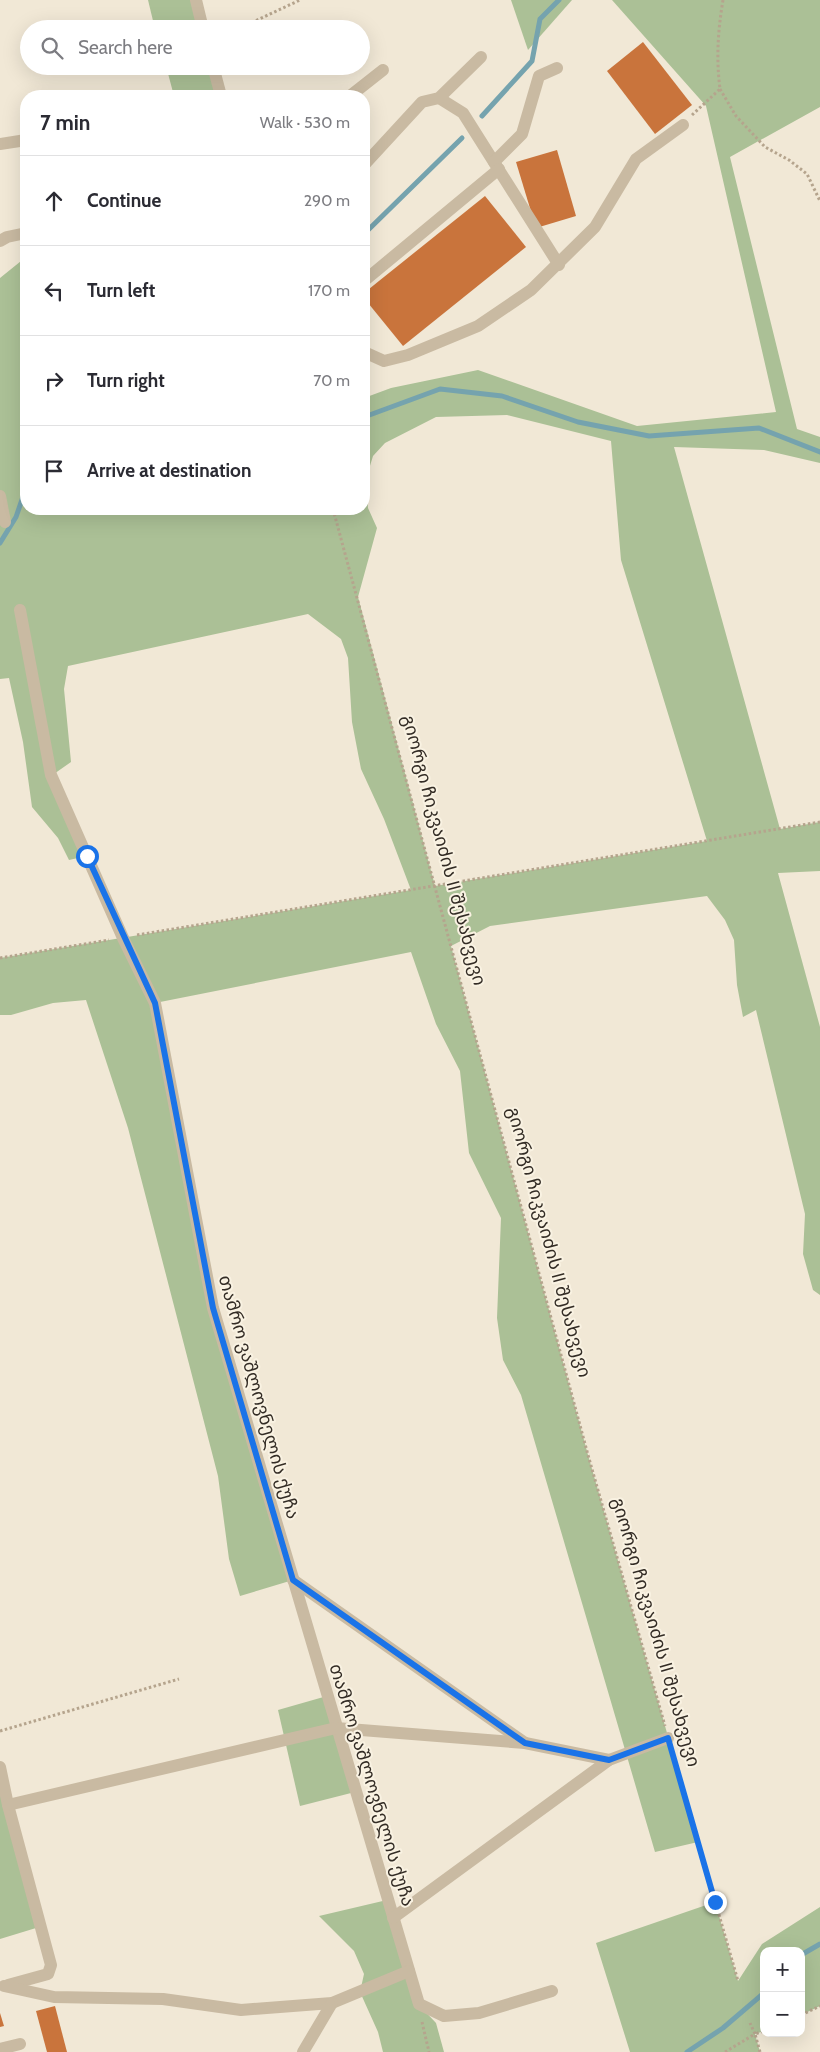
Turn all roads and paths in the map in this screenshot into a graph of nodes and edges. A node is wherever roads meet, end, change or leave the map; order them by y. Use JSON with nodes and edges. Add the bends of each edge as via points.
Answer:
{"nodes":[{"id":1,"x":196,"y":0,"type":"edge"},
{"id":2,"x":300,"y":0,"type":"edge"},
{"id":3,"x":723,"y":0,"type":"edge"},
{"id":4,"x":201,"y":20,"type":"edge"},
{"id":5,"x":257,"y":20,"type":"edge"},
{"id":6,"x":481,"y":57,"type":"dead end"},
{"id":7,"x":557,"y":68,"type":"dead end"},
{"id":8,"x":383,"y":70,"type":"dead end"},
{"id":9,"x":215,"y":75,"type":"edge"},
{"id":10,"x":720,"y":88,"type":"junction"},
{"id":11,"x":219,"y":90,"type":"edge"},
{"id":12,"x":358,"y":90,"type":"edge"},
{"id":13,"x":439,"y":98,"type":"junction"},
{"id":14,"x":683,"y":125,"type":"joint"},
{"id":15,"x":20,"y":141,"type":"edge"},
{"id":16,"x":0,"y":144,"type":"edge"},
{"id":17,"x":370,"y":158,"type":"edge"},
{"id":18,"x":496,"y":166,"type":"junction"},
{"id":19,"x":820,"y":201,"type":"edge"},
{"id":20,"x":20,"y":234,"type":"edge"},
{"id":21,"x":0,"y":241,"type":"edge"},
{"id":22,"x":559,"y":265,"type":"junction"},
{"id":23,"x":370,"y":276,"type":"edge"},
{"id":24,"x":370,"y":354,"type":"edge"},
{"id":25,"x":0,"y":496,"type":"edge"},
{"id":26,"x":335,"y":515,"type":"edge"},
{"id":27,"x":5,"y":522,"type":"dead end"},
{"id":28,"x":20,"y":610,"type":"dead end"},
{"id":29,"x":820,"y":822,"type":"edge"},
{"id":30,"x":435,"y":886,"type":"junction"},
{"id":31,"x":123,"y":938,"type":"junction"},
{"id":32,"x":0,"y":958,"type":"edge"},
{"id":33,"x":293,"y":1580,"type":"junction"},
{"id":34,"x":179,"y":1679,"type":"dead end"},
{"id":35,"x":336,"y":1728,"type":"junction"},
{"id":36,"x":0,"y":1731,"type":"edge"},
{"id":37,"x":668,"y":1738,"type":"junction"},
{"id":38,"x":525,"y":1743,"type":"junction"},
{"id":39,"x":609,"y":1760,"type":"junction"},
{"id":40,"x":0,"y":1767,"type":"edge"},
{"id":41,"x":8,"y":1805,"type":"junction"},
{"id":42,"x":393,"y":1918,"type":"junction"},
{"id":43,"x":409,"y":1971,"type":"junction"},
{"id":44,"x":738,"y":1981,"type":"dead end"},
{"id":45,"x":2,"y":1987,"type":"edge"},
{"id":46,"x":552,"y":1991,"type":"dead end"},
{"id":47,"x":332,"y":2003,"type":"junction"},
{"id":48,"x":418,"y":2004,"type":"junction"},
{"id":49,"x":820,"y":2006,"type":"edge"},
{"id":50,"x":805,"y":2013,"type":"edge"},
{"id":51,"x":750,"y":2023,"type":"dead end"},
{"id":52,"x":760,"y":2032,"type":"edge"},
{"id":53,"x":755,"y":2034,"type":"junction"},
{"id":54,"x":20,"y":2044,"type":"dead end"},
{"id":55,"x":0,"y":2049,"type":"edge"},
{"id":56,"x":303,"y":2052,"type":"edge"},
{"id":57,"x":429,"y":2052,"type":"edge"},
{"id":58,"x":725,"y":2052,"type":"edge"},
{"id":59,"x":760,"y":2052,"type":"edge"}],
"edges":[{"from":1,"to":4,"type":"street"},
{"from":2,"to":5,"type":"path"},
{"from":3,"to":10,"type":"path","via":[[718,28]]},
{"from":6,"to":13,"type":"street"},
{"from":7,"to":18,"type":"street","via":[[539,76],[522,134]]},
{"from":8,"to":12,"type":"street"},
{"from":9,"to":11,"type":"street"},
{"from":10,"to":14,"type":"path"},
{"from":10,"to":19,"type":"path","via":[[736,116],[765,147],[807,174]]},
{"from":13,"to":17,"type":"street","via":[[422,102]]},
{"from":13,"to":18,"type":"street","via":[[463,113]]},
{"from":14,"to":22,"type":"street","via":[[636,159],[595,228]]},
{"from":15,"to":16,"type":"street"},
{"from":18,"to":22,"type":"street"},
{"from":18,"to":23,"type":"street"},
{"from":20,"to":21,"type":"street"},
{"from":22,"to":24,"type":"street","via":[[531,290],[478,326],[408,355],[384,360]]},
{"from":25,"to":27,"type":"street"},
{"from":26,"to":30,"type":"path","name":"გიორგი ჩიკვაიძის II შესახვევი"},
{"from":28,"to":31,"type":"street","name":"თამრო ვაშლოვნელის ქუჩა","via":[[51,775]]},
{"from":29,"to":30,"type":"path"},
{"from":30,"to":31,"type":"path"},
{"from":30,"to":37,"type":"path","name":"გიორგი ჩიკვაიძის II შესახვევი","via":[[588,1455]]},
{"from":31,"to":32,"type":"path"},
{"from":31,"to":33,"type":"street","name":"თამრო ვაშლოვნელის ქუჩა","via":[[155,1003],[213,1308]]},
{"from":33,"to":35,"type":"street","name":"თამრო ვაშლოვნელის ქუჩა"},
{"from":33,"to":38,"type":"street"},
{"from":34,"to":36,"type":"path"},
{"from":35,"to":38,"type":"street"},
{"from":35,"to":41,"type":"street"},
{"from":35,"to":42,"type":"street","name":"თამრო ვაშლოვნელის ქუჩა"},
{"from":37,"to":39,"type":"street"},
{"from":37,"to":44,"type":"path","name":"გიორგი ჩიკვაიძის II შესახვევი"},
{"from":38,"to":39,"type":"street"},
{"from":39,"to":42,"type":"street"},
{"from":40,"to":41,"type":"street"},
{"from":41,"to":45,"type":"street","via":[[51,1965],[48,1974],[40,1978]]},
{"from":42,"to":43,"type":"street","name":"თამრო ვაშლოვნელის ქუჩა"},
{"from":43,"to":47,"type":"street"},
{"from":43,"to":48,"type":"street","name":"თამრო ვაშლოვნელის ქუჩა"},
{"from":45,"to":47,"type":"street","via":[[54,1996],[163,1999],[241,2010]]},
{"from":46,"to":48,"type":"street","via":[[479,2012],[444,2016]]},
{"from":47,"to":56,"type":"street"},
{"from":48,"to":57,"type":"path"},
{"from":49,"to":50,"type":"path"},
{"from":51,"to":53,"type":"path"},
{"from":52,"to":53,"type":"path"},
{"from":53,"to":58,"type":"path"},
{"from":53,"to":59,"type":"path"},
{"from":54,"to":55,"type":"street"}]}
